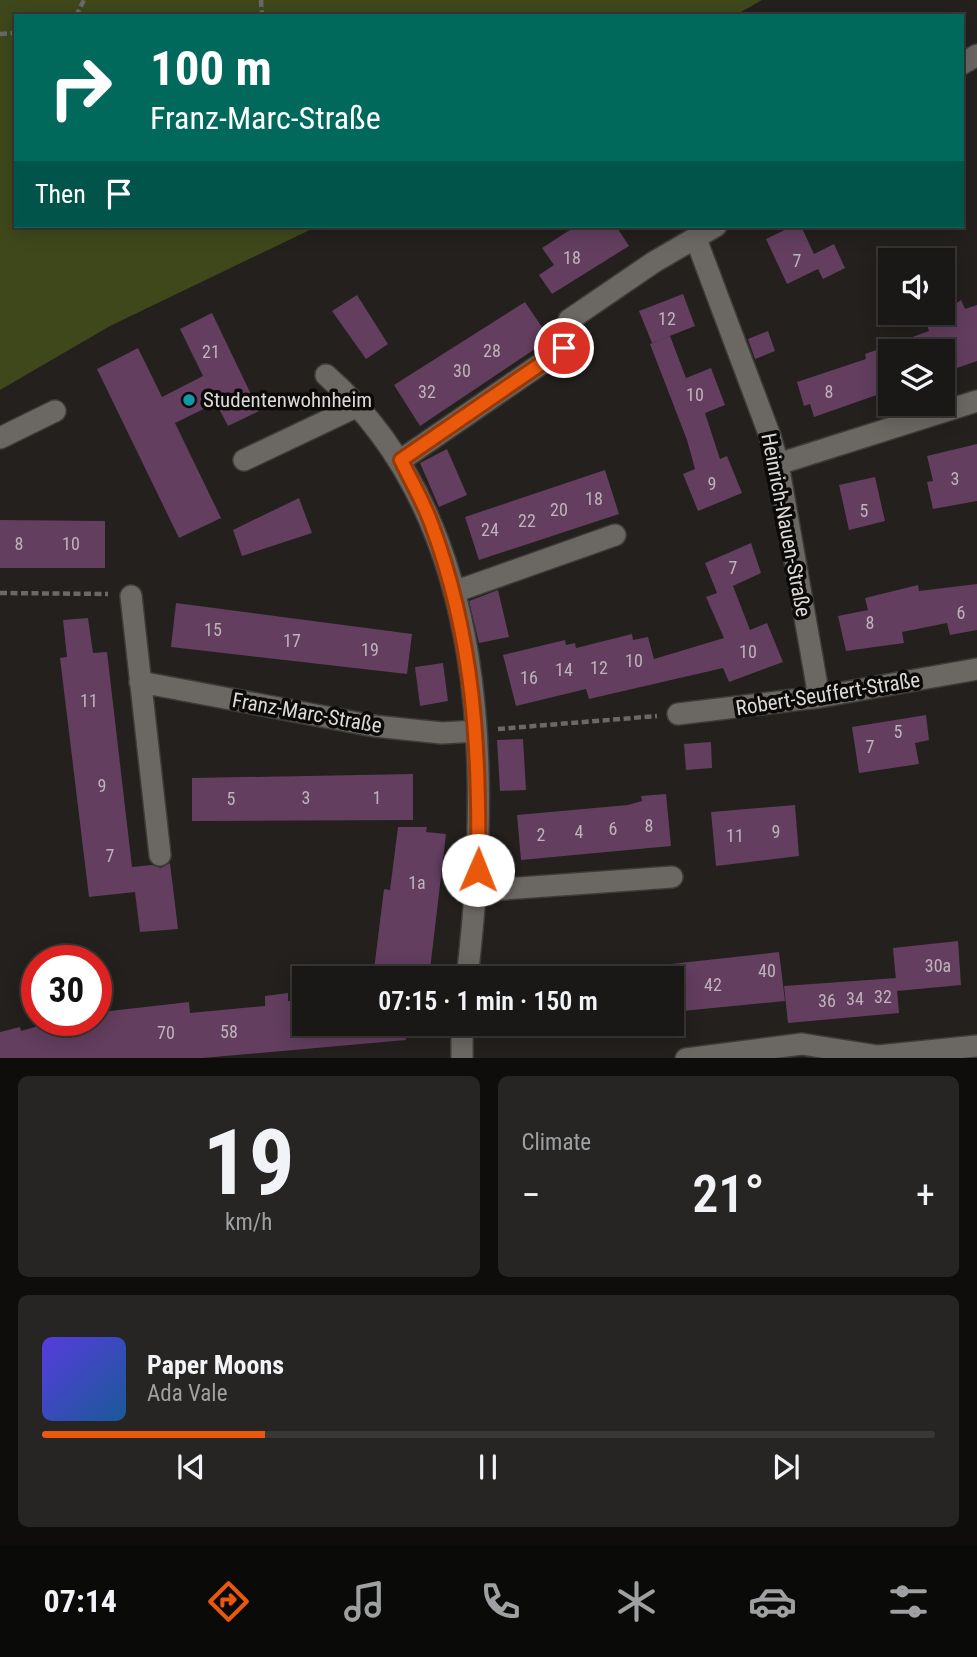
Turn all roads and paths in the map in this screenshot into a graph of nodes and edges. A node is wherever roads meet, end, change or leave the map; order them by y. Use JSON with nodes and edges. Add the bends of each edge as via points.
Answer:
{"nodes":[{"id":1,"x":713,"y":228,"type":"edge"},
{"id":2,"x":696,"y":239,"type":"junction"},
{"id":3,"x":569,"y":320,"type":"dead end"},
{"id":4,"x":564,"y":348,"type":"dead end"},
{"id":5,"x":326,"y":375,"type":"dead end"},
{"id":6,"x":977,"y":401,"type":"edge"},
{"id":7,"x":360,"y":405,"type":"junction"},
{"id":8,"x":55,"y":411,"type":"dead end"},
{"id":9,"x":0,"y":439,"type":"edge"},
{"id":10,"x":244,"y":460,"type":"dead end"},
{"id":11,"x":401,"y":460,"type":"junction"},
{"id":12,"x":778,"y":464,"type":"junction"},
{"id":13,"x":615,"y":535,"type":"dead end"},
{"id":14,"x":454,"y":592,"type":"junction"},
{"id":15,"x":0,"y":593,"type":"edge"},
{"id":16,"x":131,"y":596,"type":"joint"},
{"id":17,"x":977,"y":669,"type":"edge"},
{"id":18,"x":140,"y":682,"type":"junction"},
{"id":19,"x":819,"y":697,"type":"junction"},
{"id":20,"x":678,"y":715,"type":"joint"},
{"id":21,"x":476,"y":731,"type":"junction"},
{"id":22,"x":160,"y":855,"type":"dead end"},
{"id":23,"x":672,"y":877,"type":"dead end"},
{"id":24,"x":477,"y":891,"type":"junction"},
{"id":25,"x":468,"y":966,"type":"edge"},
{"id":26,"x":462,"y":1036,"type":"edge"},
{"id":27,"x":977,"y":1046,"type":"edge"},
{"id":28,"x":711,"y":1057,"type":"edge"},
{"id":29,"x":462,"y":1058,"type":"edge"}],
"edges":[{"from":1,"to":2,"type":"street"},
{"from":2,"to":3,"type":"street"},
{"from":2,"to":12,"type":"street","name":"Heinrich-Nauen-Straße"},
{"from":4,"to":11,"type":"street"},
{"from":5,"to":7,"type":"street"},
{"from":6,"to":12,"type":"street"},
{"from":7,"to":10,"type":"street"},
{"from":7,"to":11,"type":"street"},
{"from":8,"to":9,"type":"street"},
{"from":11,"to":14,"type":"street","via":[[430,521]]},
{"from":12,"to":19,"type":"street","name":"Heinrich-Nauen-Straße"},
{"from":13,"to":14,"type":"street"},
{"from":14,"to":21,"type":"street","via":[[473,685]]},
{"from":15,"to":16,"type":"path"},
{"from":16,"to":18,"type":"street"},
{"from":17,"to":19,"type":"street","name":"Robert-Seuffert-Straße"},
{"from":18,"to":21,"type":"street","name":"Franz-Marc-Straße","via":[[374,726],[442,733]]},
{"from":18,"to":22,"type":"street"},
{"from":19,"to":20,"type":"street","name":"Robert-Seuffert-Straße"},
{"from":20,"to":21,"type":"path"},
{"from":21,"to":24,"type":"street"},
{"from":23,"to":24,"type":"street"},
{"from":24,"to":25,"type":"street"},
{"from":26,"to":29,"type":"street"},
{"from":27,"to":28,"type":"street","via":[[878,1056],[802,1044]]}]}
